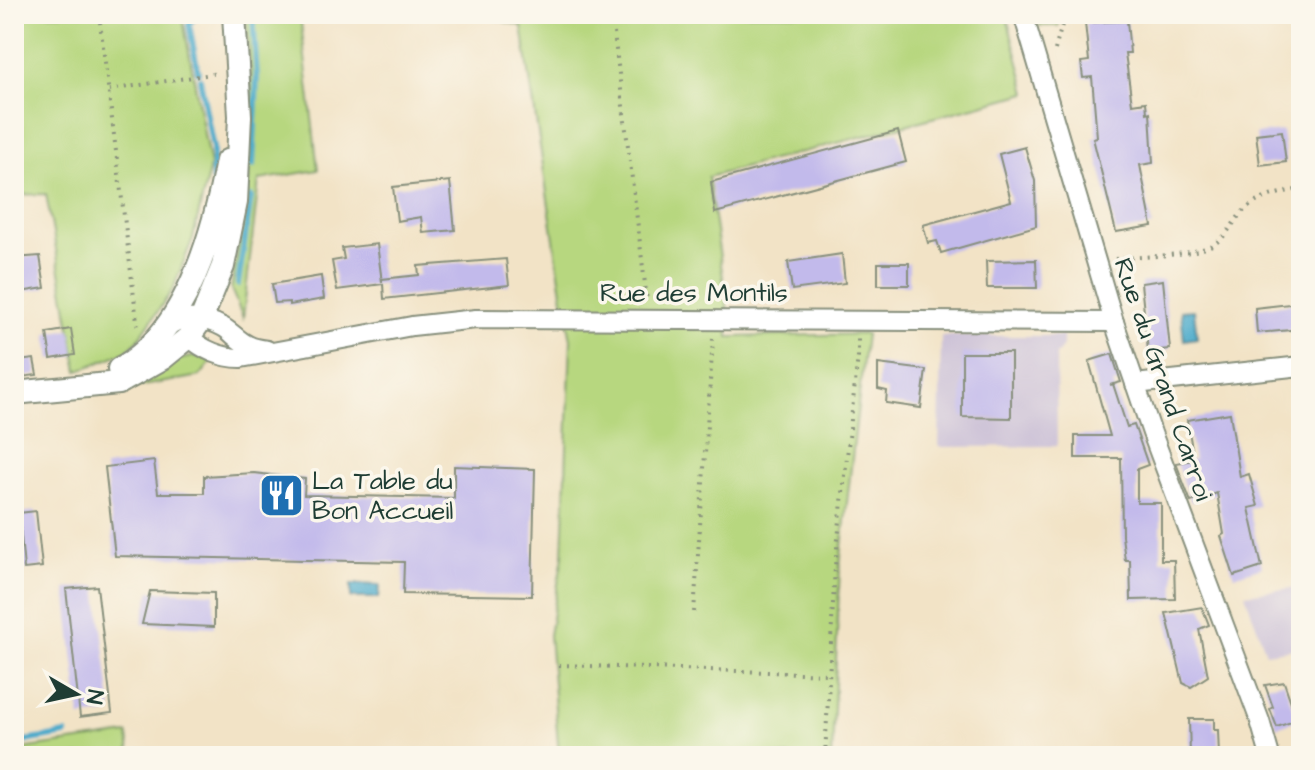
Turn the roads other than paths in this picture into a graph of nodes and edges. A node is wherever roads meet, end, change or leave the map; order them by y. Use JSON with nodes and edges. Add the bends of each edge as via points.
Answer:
{"nodes":[{"id":1,"x":234,"y":14,"type":"edge"},
{"id":2,"x":1023,"y":14,"type":"edge"},
{"id":3,"x":237,"y":67,"type":"junction"},
{"id":4,"x":218,"y":205,"type":"junction"},
{"id":5,"x":214,"y":293,"type":"junction"},
{"id":6,"x":1114,"y":322,"type":"junction"},
{"id":7,"x":194,"y":325,"type":"junction"},
{"id":8,"x":230,"y":332,"type":"junction"},
{"id":9,"x":149,"y":334,"type":"junction"},
{"id":10,"x":277,"y":351,"type":"junction"},
{"id":11,"x":1301,"y":366,"type":"edge"},
{"id":12,"x":1135,"y":384,"type":"junction"},
{"id":13,"x":73,"y":387,"type":"junction"},
{"id":14,"x":14,"y":393,"type":"edge"},
{"id":15,"x":1270,"y":756,"type":"edge"}],
"edges":[{"from":1,"to":3,"type":"street"},
{"from":2,"to":6,"type":"street","name":"Rue du Grand Carroi"},
{"from":3,"to":4,"type":"street"},
{"from":3,"to":5,"type":"street","via":[[236,202]]},
{"from":4,"to":7,"type":"street","via":[[215,247],[188,309]]},
{"from":4,"to":9,"type":"street","via":[[187,291]]},
{"from":5,"to":7,"type":"street"},
{"from":5,"to":8,"type":"street","via":[[219,316]]},
{"from":6,"to":10,"type":"street","name":"Rue des Montils","via":[[476,319]]},
{"from":6,"to":12,"type":"street","name":"Rue du Grand Carroi"},
{"from":7,"to":8,"type":"street","name":"Rue des Montils"},
{"from":7,"to":9,"type":"street","via":[[169,324]]},
{"from":7,"to":10,"type":"street","name":"Rue des Montils","via":[[206,350],[233,358]]},
{"from":7,"to":13,"type":"street","via":[[153,365],[119,383]]},
{"from":8,"to":10,"type":"street","name":"Rue des Montils","via":[[246,345]]},
{"from":9,"to":13,"type":"street","via":[[150,346],[122,367]]},
{"from":11,"to":12,"type":"street"},
{"from":12,"to":15,"type":"street","name":"Rue du Grand Carroi"},
{"from":13,"to":14,"type":"street"}]}
